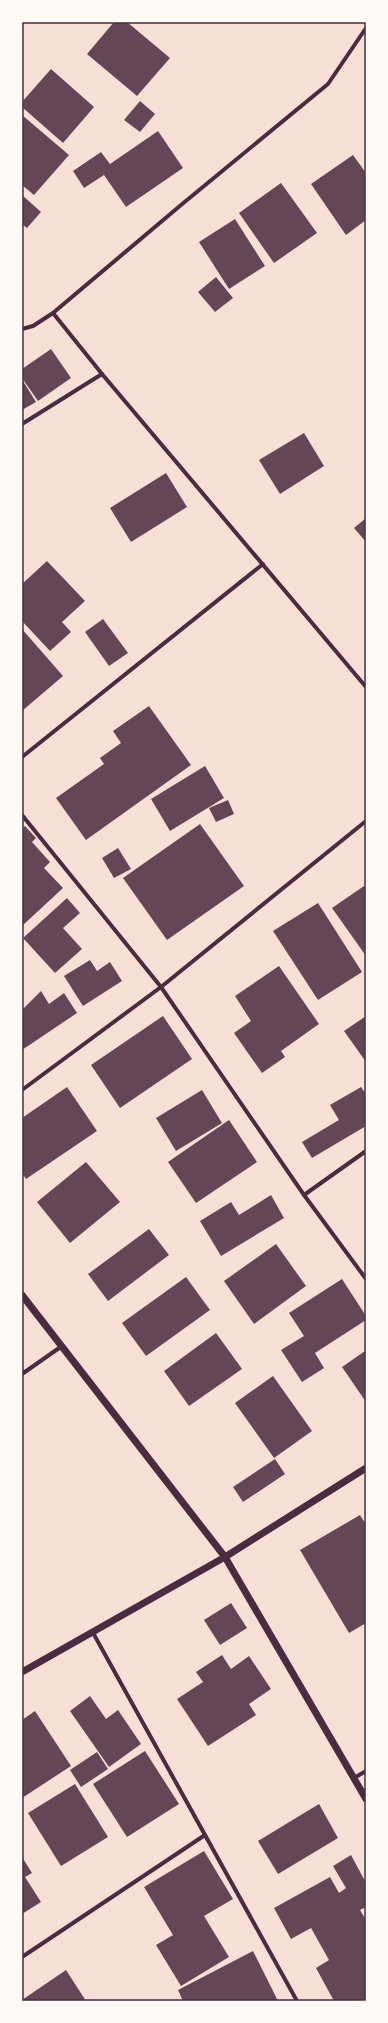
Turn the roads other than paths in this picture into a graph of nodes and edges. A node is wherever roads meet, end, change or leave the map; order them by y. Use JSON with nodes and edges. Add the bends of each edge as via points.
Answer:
{"nodes":[{"id":1,"x":366,"y":28,"type":"edge"},
{"id":2,"x":53,"y":313,"type":"junction"},
{"id":3,"x":22,"y":329,"type":"edge"},
{"id":4,"x":102,"y":374,"type":"junction"},
{"id":5,"x":22,"y":424,"type":"edge"},
{"id":6,"x":263,"y":564,"type":"junction"},
{"id":7,"x":366,"y":688,"type":"edge"},
{"id":8,"x":22,"y":757,"type":"edge"},
{"id":9,"x":22,"y":815,"type":"edge"},
{"id":10,"x":366,"y":821,"type":"edge"},
{"id":11,"x":161,"y":987,"type":"junction"},
{"id":12,"x":22,"y":1090,"type":"edge"},
{"id":13,"x":366,"y":1151,"type":"edge"},
{"id":14,"x":304,"y":1195,"type":"junction"},
{"id":15,"x":366,"y":1278,"type":"edge"},
{"id":16,"x":22,"y":1295,"type":"edge"},
{"id":17,"x":62,"y":1346,"type":"junction"},
{"id":18,"x":22,"y":1374,"type":"edge"},
{"id":19,"x":366,"y":1468,"type":"edge"},
{"id":20,"x":225,"y":1557,"type":"junction"},
{"id":21,"x":92,"y":1630,"type":"junction"},
{"id":22,"x":22,"y":1672,"type":"edge"},
{"id":23,"x":366,"y":1771,"type":"edge"},
{"id":24,"x":354,"y":1778,"type":"junction"},
{"id":25,"x":366,"y":1799,"type":"edge"},
{"id":26,"x":205,"y":1835,"type":"junction"},
{"id":27,"x":22,"y":1957,"type":"edge"},
{"id":28,"x":297,"y":2001,"type":"edge"}],
"edges":[{"from":1,"to":2,"type":"street","via":[[328,84]]},
{"from":2,"to":3,"type":"street","via":[[34,326]]},
{"from":2,"to":4,"type":"street"},
{"from":4,"to":5,"type":"street"},
{"from":4,"to":6,"type":"street"},
{"from":6,"to":7,"type":"street"},
{"from":6,"to":8,"type":"street"},
{"from":9,"to":11,"type":"street"},
{"from":10,"to":11,"type":"street"},
{"from":11,"to":12,"type":"street"},
{"from":11,"to":14,"type":"street"},
{"from":13,"to":14,"type":"street"},
{"from":14,"to":15,"type":"street"},
{"from":16,"to":17,"type":"street"},
{"from":17,"to":18,"type":"street"},
{"from":17,"to":20,"type":"street"},
{"from":19,"to":20,"type":"street"},
{"from":20,"to":21,"type":"street"},
{"from":20,"to":24,"type":"street"},
{"from":21,"to":22,"type":"street"},
{"from":21,"to":26,"type":"street"},
{"from":23,"to":24,"type":"street"},
{"from":24,"to":25,"type":"street"},
{"from":26,"to":27,"type":"street"},
{"from":26,"to":28,"type":"street"}]}
